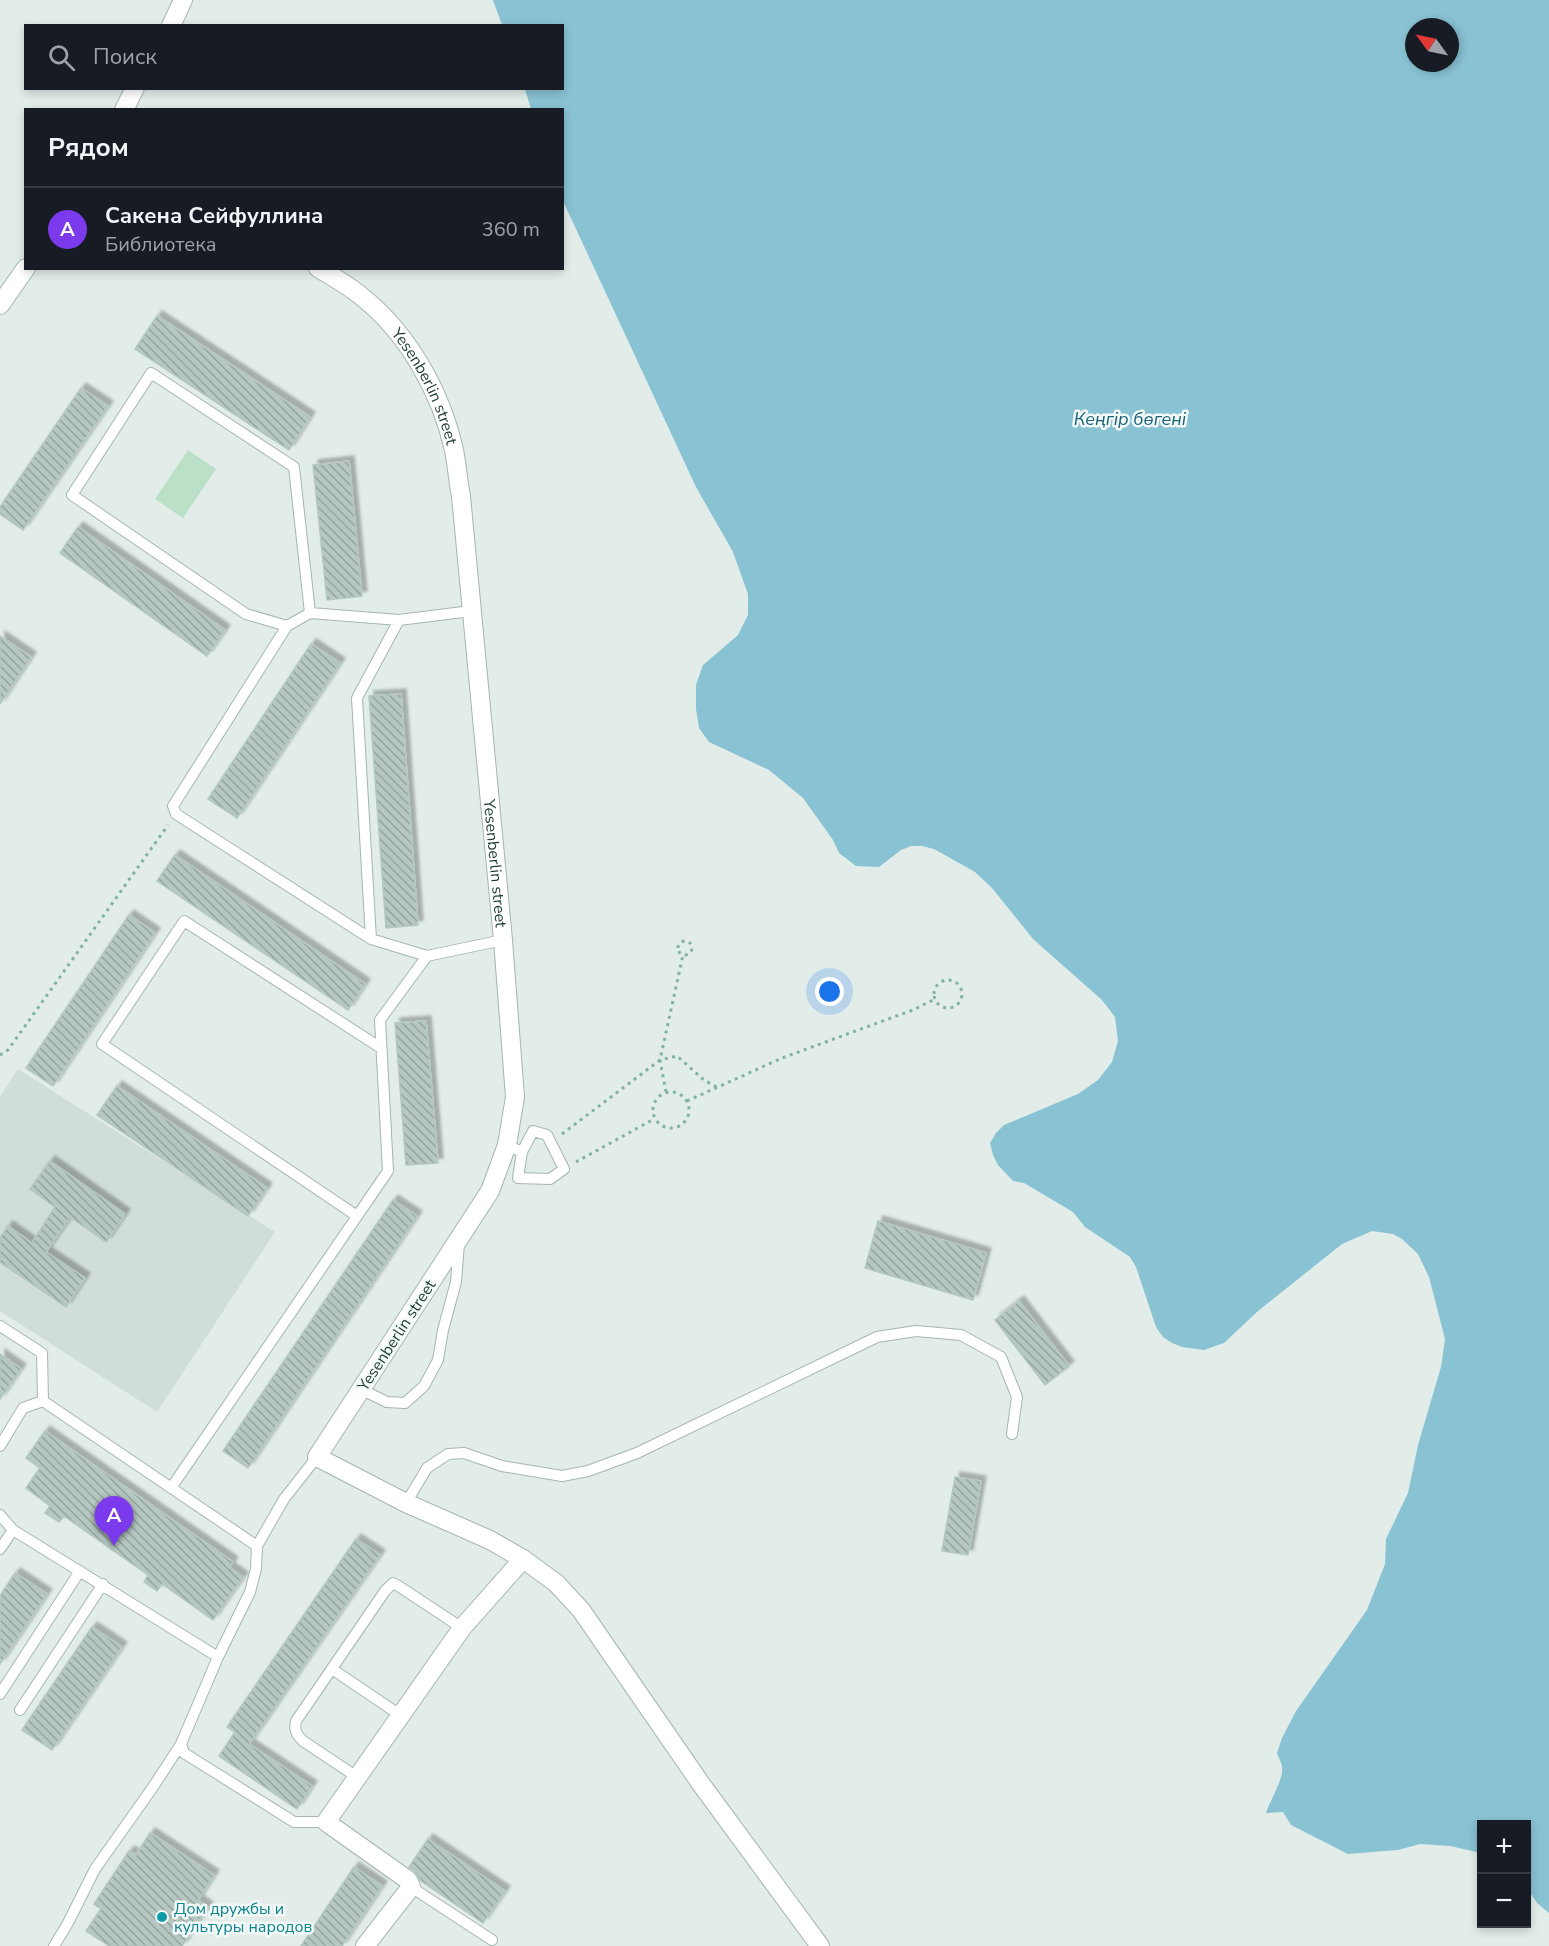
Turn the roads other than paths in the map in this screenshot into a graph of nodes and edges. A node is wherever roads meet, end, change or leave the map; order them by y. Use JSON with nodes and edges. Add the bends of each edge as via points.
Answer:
{"nodes":[{"id":1,"x":183,"y":0,"type":"edge"},
{"id":2,"x":172,"y":24,"type":"edge"},
{"id":3,"x":134,"y":90,"type":"edge"},
{"id":4,"x":125,"y":108,"type":"edge"},
{"id":5,"x":25,"y":270,"type":"edge"},
{"id":6,"x":321,"y":270,"type":"edge"},
{"id":7,"x":0,"y":305,"type":"edge"},
{"id":8,"x":471,"y":611,"type":"junction"},
{"id":9,"x":310,"y":613,"type":"junction"},
{"id":10,"x":399,"y":620,"type":"junction"},
{"id":11,"x":286,"y":626,"type":"junction"},
{"id":12,"x":371,"y":939,"type":"junction"},
{"id":13,"x":503,"y":940,"type":"junction"},
{"id":14,"x":427,"y":956,"type":"junction"},
{"id":15,"x":381,"y":1048,"type":"junction"},
{"id":16,"x":515,"y":1148,"type":"junction"},
{"id":17,"x":357,"y":1216,"type":"junction"},
{"id":18,"x":459,"y":1238,"type":"junction"},
{"id":19,"x":0,"y":1326,"type":"edge"},
{"id":20,"x":360,"y":1389,"type":"junction"},
{"id":21,"x":43,"y":1401,"type":"junction"},
{"id":22,"x":1012,"y":1434,"type":"dead end"},
{"id":23,"x":0,"y":1446,"type":"edge"},
{"id":24,"x":317,"y":1457,"type":"junction"},
{"id":25,"x":171,"y":1488,"type":"junction"},
{"id":26,"x":406,"y":1503,"type":"junction"},
{"id":27,"x":0,"y":1515,"type":"edge"},
{"id":28,"x":13,"y":1530,"type":"junction"},
{"id":29,"x":257,"y":1546,"type":"junction"},
{"id":30,"x":0,"y":1549,"type":"edge"},
{"id":31,"x":524,"y":1558,"type":"junction"},
{"id":32,"x":81,"y":1571,"type":"junction"},
{"id":33,"x":103,"y":1584,"type":"junction"},
{"id":34,"x":462,"y":1628,"type":"junction"},
{"id":35,"x":218,"y":1657,"type":"junction"},
{"id":36,"x":332,"y":1669,"type":"junction"},
{"id":37,"x":0,"y":1694,"type":"edge"},
{"id":38,"x":20,"y":1710,"type":"dead end"},
{"id":39,"x":400,"y":1715,"type":"junction"},
{"id":40,"x":181,"y":1744,"type":"junction"},
{"id":41,"x":357,"y":1778,"type":"junction"},
{"id":42,"x":326,"y":1822,"type":"junction"},
{"id":43,"x":411,"y":1887,"type":"junction"},
{"id":44,"x":492,"y":1940,"type":"dead end"},
{"id":45,"x":54,"y":1946,"type":"edge"},
{"id":46,"x":365,"y":1946,"type":"edge"},
{"id":47,"x":820,"y":1946,"type":"edge"}],
"edges":[{"from":1,"to":2,"type":"street"},
{"from":3,"to":4,"type":"street"},
{"from":5,"to":7,"type":"street"},
{"from":6,"to":8,"type":"street","name":"Yesenberlin street","via":[[361,295],[396,329],[440,404],[454,450]]},
{"from":8,"to":10,"type":"lane"},
{"from":8,"to":13,"type":"street","name":"Yesenberlin street"},
{"from":9,"to":10,"type":"lane"},
{"from":9,"to":11,"type":"lane"},
{"from":9,"to":11,"type":"lane","via":[[294,467],[151,373],[72,495],[246,614]]},
{"from":10,"to":12,"type":"lane","via":[[357,698]]},
{"from":11,"to":12,"type":"lane","via":[[173,806],[176,814]]},
{"from":12,"to":14,"type":"lane"},
{"from":13,"to":14,"type":"lane"},
{"from":13,"to":16,"type":"street","name":"Yesenberlin street"},
{"from":14,"to":15,"type":"lane","via":[[380,1020]]},
{"from":15,"to":17,"type":"lane","via":[[388,1171]]},
{"from":15,"to":17,"type":"lane","via":[[184,921],[102,1044]]},
{"from":16,"to":16,"type":"lane","via":[[532,1131],[547,1135],[564,1168],[550,1179],[518,1178]]},
{"from":16,"to":18,"type":"street","name":"Yesenberlin street"},
{"from":17,"to":25,"type":"lane"},
{"from":18,"to":20,"type":"street","name":"Yesenberlin street"},
{"from":18,"to":20,"type":"lane","via":[[456,1282],[438,1360],[424,1386],[405,1403],[387,1402]]},
{"from":19,"to":21,"type":"lane","via":[[42,1353]]},
{"from":20,"to":24,"type":"street","name":"Yesenberlin street"},
{"from":21,"to":23,"type":"lane","via":[[23,1408]]},
{"from":21,"to":25,"type":"lane"},
{"from":22,"to":26,"type":"lane","via":[[1017,1397],[1001,1358],[962,1335],[916,1332],[877,1337],[637,1453],[588,1471],[562,1476],[502,1466],[464,1454],[448,1454],[427,1468]]},
{"from":24,"to":26,"type":"street"},
{"from":24,"to":29,"type":"lane","via":[[284,1499]]},
{"from":25,"to":29,"type":"lane"},
{"from":26,"to":31,"type":"street"},
{"from":27,"to":28,"type":"lane"},
{"from":28,"to":30,"type":"lane"},
{"from":28,"to":32,"type":"lane"},
{"from":29,"to":35,"type":"lane","via":[[250,1592]]},
{"from":31,"to":34,"type":"street"},
{"from":31,"to":47,"type":"street","via":[[556,1583],[581,1610],[701,1784]]},
{"from":32,"to":33,"type":"lane"},
{"from":32,"to":37,"type":"lane"},
{"from":33,"to":35,"type":"lane"},
{"from":33,"to":38,"type":"lane"},
{"from":34,"to":36,"type":"lane","via":[[393,1584]]},
{"from":34,"to":39,"type":"street"},
{"from":35,"to":40,"type":"lane"},
{"from":36,"to":39,"type":"lane"},
{"from":36,"to":41,"type":"lane","via":[[294,1729],[303,1741]]},
{"from":39,"to":41,"type":"street"},
{"from":40,"to":42,"type":"lane","via":[[184,1753],[294,1822]]},
{"from":40,"to":45,"type":"lane","via":[[95,1869]]},
{"from":41,"to":42,"type":"street"},
{"from":42,"to":43,"type":"street","via":[[408,1880]]},
{"from":43,"to":44,"type":"lane"},
{"from":43,"to":46,"type":"street"}]}
